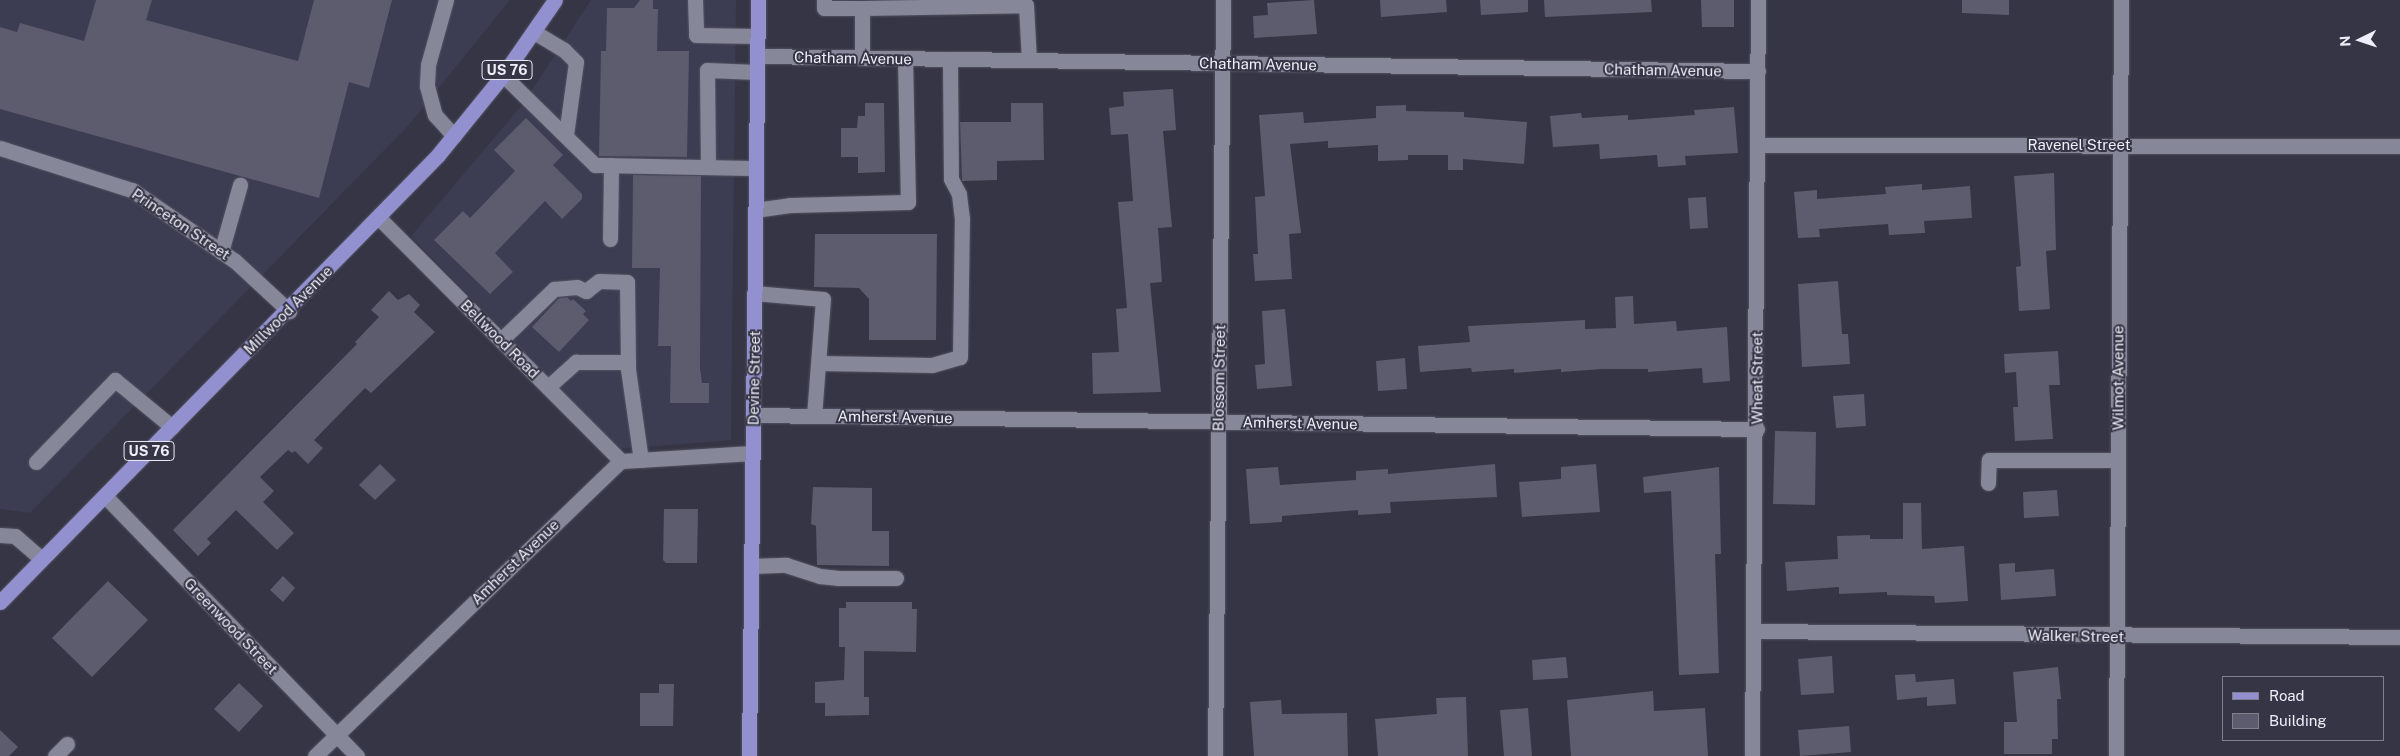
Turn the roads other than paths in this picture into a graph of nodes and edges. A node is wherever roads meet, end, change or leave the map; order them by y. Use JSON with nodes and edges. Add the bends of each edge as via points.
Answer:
{"nodes":[{"id":1,"x":446,"y":0,"type":"edge"},
{"id":2,"x":555,"y":0,"type":"edge"},
{"id":3,"x":696,"y":0,"type":"edge"},
{"id":4,"x":758,"y":0,"type":"edge"},
{"id":5,"x":824,"y":0,"type":"edge"},
{"id":6,"x":1223,"y":0,"type":"edge"},
{"id":7,"x":1758,"y":0,"type":"edge"},
{"id":8,"x":2121,"y":0,"type":"edge"},
{"id":9,"x":868,"y":6,"type":"edge"},
{"id":10,"x":534,"y":32,"type":"junction"},
{"id":11,"x":758,"y":36,"type":"junction"},
{"id":12,"x":862,"y":58,"type":"junction"},
{"id":13,"x":904,"y":59,"type":"junction"},
{"id":14,"x":950,"y":60,"type":"junction"},
{"id":15,"x":1029,"y":60,"type":"junction"},
{"id":16,"x":1223,"y":63,"type":"junction"},
{"id":17,"x":757,"y":64,"type":"junction"},
{"id":18,"x":1758,"y":71,"type":"junction"},
{"id":19,"x":503,"y":75,"type":"junction"},
{"id":20,"x":566,"y":135,"type":"junction"},
{"id":21,"x":454,"y":136,"type":"junction"},
{"id":22,"x":1758,"y":145,"type":"junction"},
{"id":23,"x":2120,"y":145,"type":"junction"},
{"id":24,"x":2400,"y":146,"type":"edge"},
{"id":25,"x":0,"y":148,"type":"edge"},
{"id":26,"x":611,"y":165,"type":"junction"},
{"id":27,"x":708,"y":167,"type":"junction"},
{"id":28,"x":756,"y":168,"type":"junction"},
{"id":29,"x":240,"y":185,"type":"dead end"},
{"id":30,"x":756,"y":210,"type":"junction"},
{"id":31,"x":379,"y":218,"type":"junction"},
{"id":32,"x":610,"y":240,"type":"dead end"},
{"id":33,"x":221,"y":252,"type":"junction"},
{"id":34,"x":754,"y":293,"type":"junction"},
{"id":35,"x":289,"y":311,"type":"junction"},
{"id":36,"x":501,"y":340,"type":"junction"},
{"id":37,"x":628,"y":362,"type":"junction"},
{"id":38,"x":819,"y":363,"type":"junction"},
{"id":39,"x":548,"y":387,"type":"junction"},
{"id":40,"x":753,"y":415,"type":"junction"},
{"id":41,"x":814,"y":416,"type":"junction"},
{"id":42,"x":1219,"y":422,"type":"junction"},
{"id":43,"x":172,"y":427,"type":"junction"},
{"id":44,"x":1756,"y":429,"type":"junction"},
{"id":45,"x":753,"y":453,"type":"junction"},
{"id":46,"x":641,"y":460,"type":"junction"},
{"id":47,"x":2118,"y":460,"type":"junction"},
{"id":48,"x":622,"y":461,"type":"junction"},
{"id":49,"x":36,"y":462,"type":"dead end"},
{"id":50,"x":1988,"y":483,"type":"dead end"},
{"id":51,"x":105,"y":496,"type":"junction"},
{"id":52,"x":0,"y":535,"type":"edge"},
{"id":53,"x":41,"y":559,"type":"junction"},
{"id":54,"x":752,"y":566,"type":"junction"},
{"id":55,"x":896,"y":578,"type":"dead end"},
{"id":56,"x":0,"y":602,"type":"edge"},
{"id":57,"x":1753,"y":631,"type":"junction"},
{"id":58,"x":2116,"y":636,"type":"junction"},
{"id":59,"x":2400,"y":637,"type":"edge"},
{"id":60,"x":336,"y":734,"type":"junction"},
{"id":61,"x":67,"y":744,"type":"dead end"},
{"id":62,"x":54,"y":756,"type":"edge"},
{"id":63,"x":315,"y":756,"type":"edge"},
{"id":64,"x":357,"y":756,"type":"edge"},
{"id":65,"x":749,"y":756,"type":"edge"},
{"id":66,"x":1215,"y":756,"type":"edge"},
{"id":67,"x":1752,"y":756,"type":"edge"},
{"id":68,"x":2116,"y":756,"type":"edge"}],
"edges":[{"from":1,"to":21,"type":"street","via":[[428,65],[427,86],[435,116]]},
{"from":2,"to":10,"type":"main road","name":"Millwood Avenue","number":"US 76"},
{"from":3,"to":11,"type":"street","via":[[696,35]]},
{"from":4,"to":11,"type":"main road","name":"Devine Street"},
{"from":5,"to":9,"type":"street","via":[[824,8]]},
{"from":6,"to":16,"type":"street","name":"Blossom Street"},
{"from":7,"to":18,"type":"street","name":"Wheat Street"},
{"from":8,"to":23,"type":"street","name":"Wilmot Avenue"},
{"from":9,"to":12,"type":"street"},
{"from":9,"to":15,"type":"street","via":[[1026,6]]},
{"from":10,"to":19,"type":"main road","name":"Millwood Avenue","number":"US 76"},
{"from":10,"to":20,"type":"street","via":[[564,50],[576,62]]},
{"from":11,"to":17,"type":"main road","name":"Devine Street"},
{"from":12,"to":13,"type":"street","name":"Chatham Avenue"},
{"from":12,"to":17,"type":"street","name":"Chatham Avenue"},
{"from":13,"to":14,"type":"street","name":"Chatham Avenue"},
{"from":13,"to":30,"type":"street","via":[[908,202],[790,205]]},
{"from":14,"to":15,"type":"street","name":"Chatham Avenue"},
{"from":14,"to":38,"type":"street","via":[[951,179],[959,194],[962,220],[960,357],[932,365]]},
{"from":15,"to":16,"type":"street","name":"Chatham Avenue"},
{"from":16,"to":18,"type":"street","name":"Chatham Avenue"},
{"from":16,"to":42,"type":"street","name":"Blossom Street"},
{"from":17,"to":27,"type":"street","name":"Chatham Avenue","via":[[707,70]]},
{"from":17,"to":28,"type":"main road","name":"Devine Street"},
{"from":18,"to":22,"type":"street","name":"Wheat Street"},
{"from":19,"to":20,"type":"street"},
{"from":19,"to":21,"type":"main road","name":"Millwood Avenue","number":"US 76"},
{"from":20,"to":26,"type":"street","via":[[595,165]]},
{"from":21,"to":31,"type":"main road","name":"Millwood Avenue","number":"US 76"},
{"from":22,"to":23,"type":"street","name":"Ravenel Street"},
{"from":22,"to":44,"type":"street","name":"Wheat Street"},
{"from":23,"to":24,"type":"street","name":"Ravenel Street"},
{"from":23,"to":47,"type":"street","name":"Wilmot Avenue"},
{"from":25,"to":33,"type":"street","name":"Princeton Street","via":[[132,190]]},
{"from":26,"to":27,"type":"street"},
{"from":26,"to":32,"type":"street"},
{"from":27,"to":28,"type":"street"},
{"from":28,"to":30,"type":"main road","name":"Devine Street"},
{"from":29,"to":33,"type":"street"},
{"from":30,"to":34,"type":"main road","name":"Devine Street"},
{"from":31,"to":35,"type":"main road","name":"Millwood Avenue","number":"US 76"},
{"from":31,"to":36,"type":"street","name":"Bellwood Road"},
{"from":33,"to":35,"type":"street","name":"Princeton Street","via":[[254,276]]},
{"from":34,"to":38,"type":"street","via":[[823,299]]},
{"from":34,"to":40,"type":"main road","name":"Devine Street"},
{"from":35,"to":43,"type":"main road","name":"Millwood Avenue","number":"US 76"},
{"from":36,"to":37,"type":"street","via":[[554,289],[577,287],[586,291],[599,281],[628,282]]},
{"from":36,"to":39,"type":"street","name":"Bellwood Road"},
{"from":37,"to":39,"type":"street","via":[[576,362]]},
{"from":37,"to":46,"type":"street"},
{"from":38,"to":41,"type":"street"},
{"from":39,"to":48,"type":"street","name":"Bellwood Road"},
{"from":40,"to":41,"type":"street","name":"Amherst Avenue"},
{"from":40,"to":45,"type":"main road","name":"Devine Street"},
{"from":41,"to":42,"type":"street","name":"Amherst Avenue"},
{"from":42,"to":44,"type":"street","name":"Amherst Avenue"},
{"from":42,"to":66,"type":"street","name":"Blossom Street"},
{"from":43,"to":49,"type":"street","via":[[116,380]]},
{"from":43,"to":51,"type":"main road","name":"Millwood Avenue","number":"US 76"},
{"from":44,"to":57,"type":"street","name":"Wheat Street"},
{"from":45,"to":46,"type":"street"},
{"from":45,"to":54,"type":"main road","name":"Devine Street"},
{"from":46,"to":48,"type":"street"},
{"from":47,"to":50,"type":"street","via":[[1989,460]]},
{"from":47,"to":58,"type":"street","name":"Wilmot Avenue"},
{"from":48,"to":60,"type":"street","name":"Amherst Avenue"},
{"from":51,"to":53,"type":"main road","name":"Millwood Avenue","number":"US 76"},
{"from":51,"to":60,"type":"street","name":"Greenwood Street"},
{"from":52,"to":53,"type":"street","via":[[15,536]]},
{"from":53,"to":56,"type":"main road","name":"Millwood Avenue","number":"US 76"},
{"from":54,"to":55,"type":"street","via":[[786,565],[829,577]]},
{"from":54,"to":65,"type":"main road","name":"Devine Street"},
{"from":57,"to":58,"type":"street","name":"Walker Street"},
{"from":57,"to":67,"type":"street","name":"Wheat Street"},
{"from":58,"to":59,"type":"street","name":"Walker Street"},
{"from":58,"to":68,"type":"street","name":"Wilmot Avenue"},
{"from":60,"to":63,"type":"street","name":"Amherst Avenue"},
{"from":60,"to":64,"type":"street","name":"Greenwood Street"},
{"from":61,"to":62,"type":"street"}]}
